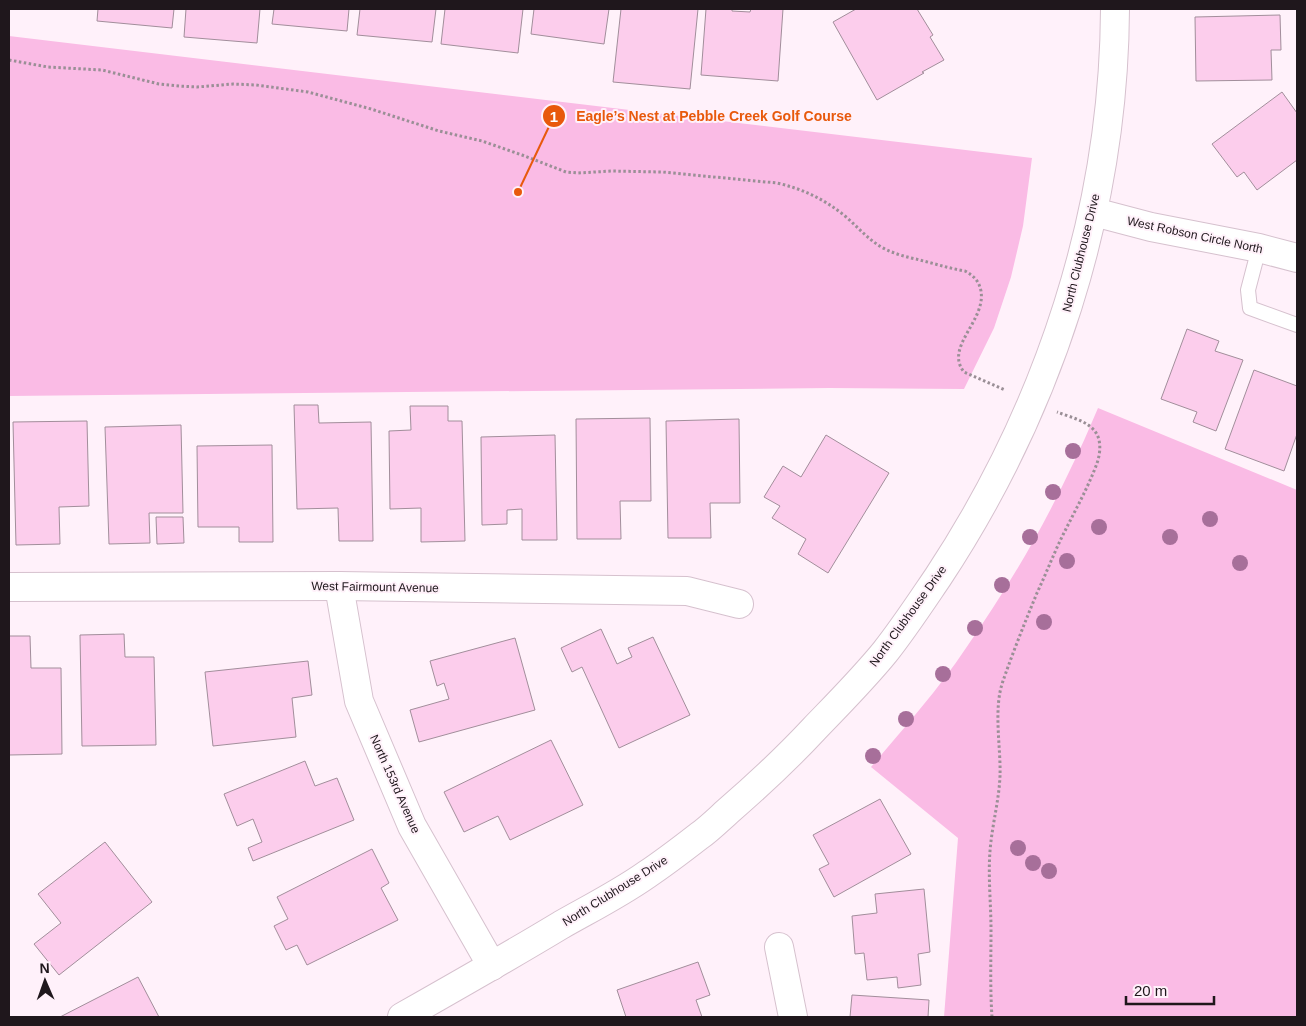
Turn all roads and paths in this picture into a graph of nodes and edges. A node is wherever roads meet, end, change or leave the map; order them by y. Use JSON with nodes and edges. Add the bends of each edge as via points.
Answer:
{"nodes":[{"id":1,"x":1115,"y":9,"type":"edge"},
{"id":2,"x":9,"y":60,"type":"edge"},
{"id":3,"x":1094,"y":212,"type":"junction"},
{"id":4,"x":1259,"y":248,"type":"junction"},
{"id":5,"x":1297,"y":258,"type":"edge"},
{"id":6,"x":1297,"y":325,"type":"edge"},
{"id":7,"x":989,"y":383,"type":"dead end"},
{"id":8,"x":1076,"y":420,"type":"dead end"},
{"id":9,"x":339,"y":586,"type":"junction"},
{"id":10,"x":9,"y":587,"type":"edge"},
{"id":11,"x":739,"y":604,"type":"dead end"},
{"id":12,"x":780,"y":946,"type":"dead end"},
{"id":13,"x":492,"y":966,"type":"junction"},
{"id":14,"x":402,"y":1017,"type":"edge"},
{"id":15,"x":793,"y":1017,"type":"edge"},
{"id":16,"x":992,"y":1017,"type":"edge"}],
"edges":[{"from":1,"to":3,"type":"street","name":"North Clubhouse Drive","via":[[1106,142]]},
{"from":2,"to":7,"type":"path","via":[[102,70],[159,84],[197,87],[256,85],[308,92],[482,141],[578,174],[662,172],[795,187],[827,202],[887,250],[964,271],[978,280],[982,304],[961,344],[959,360],[964,372]]},
{"from":3,"to":4,"type":"street","name":"West Robson Circle North","via":[[1151,227]]},
{"from":3,"to":13,"type":"street","name":"North Clubhouse Drive","via":[[1050,359],[1011,448],[955,551],[886,650],[787,757],[701,834],[644,876]]},
{"from":4,"to":5,"type":"street","name":"West Robson Circle North"},
{"from":4,"to":6,"type":"lane","via":[[1248,290],[1250,308]]},
{"from":8,"to":16,"type":"path","via":[[1097,433],[1100,447],[1097,465],[1051,561],[1000,692],[999,792],[989,861]]},
{"from":9,"to":10,"type":"street","name":"West Fairmount Avenue"},
{"from":9,"to":11,"type":"street","name":"West Fairmount Avenue","via":[[687,591]]},
{"from":9,"to":13,"type":"street","name":"North 153rd Avenue","via":[[359,701],[412,826]]},
{"from":12,"to":15,"type":"street"},
{"from":13,"to":14,"type":"street","name":"North Clubhouse Drive"}]}
